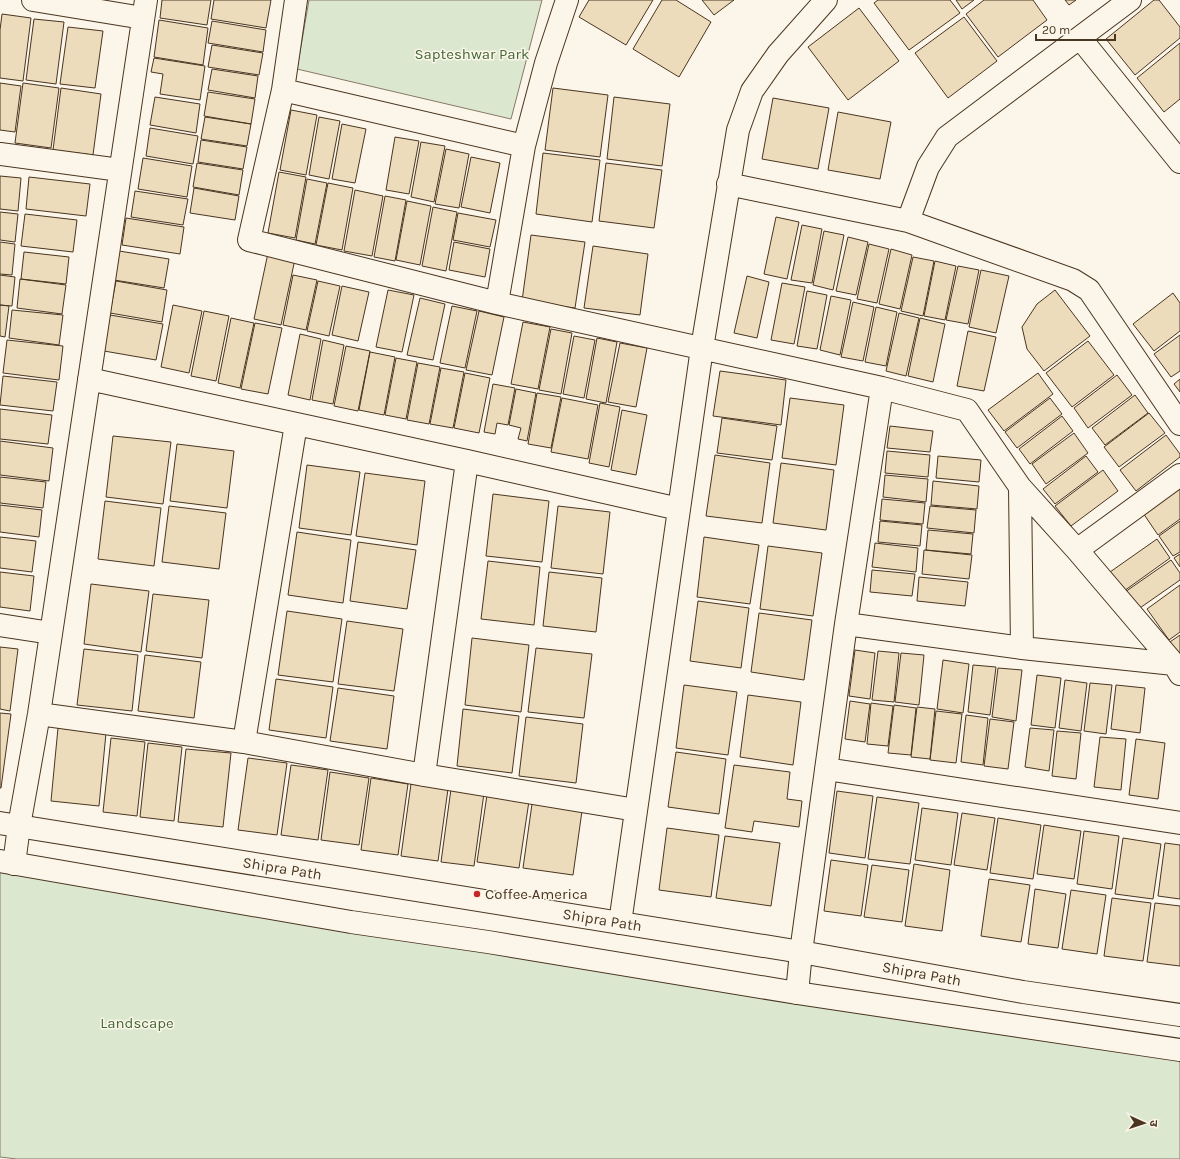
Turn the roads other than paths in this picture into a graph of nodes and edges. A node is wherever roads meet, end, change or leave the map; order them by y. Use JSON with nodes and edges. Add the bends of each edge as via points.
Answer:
{"nodes":[{"id":1,"x":33,"y":0,"type":"edge"},
{"id":2,"x":296,"y":0,"type":"edge"},
{"id":3,"x":567,"y":0,"type":"edge"},
{"id":4,"x":826,"y":0,"type":"edge"},
{"id":5,"x":1130,"y":0,"type":"edge"},
{"id":6,"x":144,"y":9,"type":"edge"},
{"id":7,"x":1080,"y":38,"type":"junction"},
{"id":8,"x":283,"y":90,"type":"junction"},
{"id":9,"x":524,"y":146,"type":"junction"},
{"id":10,"x":0,"y":154,"type":"edge"},
{"id":11,"x":1180,"y":162,"type":"edge"},
{"id":12,"x":120,"y":170,"type":"junction"},
{"id":13,"x":728,"y":184,"type":"junction"},
{"id":14,"x":908,"y":221,"type":"junction"},
{"id":15,"x":497,"y":303,"type":"junction"},
{"id":16,"x":702,"y":348,"type":"junction"},
{"id":17,"x":89,"y":379,"type":"junction"},
{"id":18,"x":882,"y":388,"type":"junction"},
{"id":19,"x":296,"y":424,"type":"junction"},
{"id":20,"x":1180,"y":424,"type":"edge"},
{"id":21,"x":467,"y":461,"type":"junction"},
{"id":22,"x":1180,"y":474,"type":"edge"},
{"id":23,"x":1020,"y":487,"type":"junction"},
{"id":24,"x":679,"y":509,"type":"junction"},
{"id":25,"x":1077,"y":550,"type":"junction"},
{"id":26,"x":846,"y":624,"type":"junction"},
{"id":27,"x":0,"y":625,"type":"edge"},
{"id":28,"x":51,"y":633,"type":"junction"},
{"id":29,"x":1022,"y":648,"type":"junction"},
{"id":30,"x":1177,"y":669,"type":"edge"},
{"id":31,"x":39,"y":714,"type":"junction"},
{"id":32,"x":244,"y":742,"type":"junction"},
{"id":33,"x":826,"y":769,"type":"junction"},
{"id":34,"x":424,"y":775,"type":"junction"},
{"id":35,"x":636,"y":810,"type":"junction"},
{"id":36,"x":1180,"y":823,"type":"edge"},
{"id":37,"x":10,"y":824,"type":"edge"},
{"id":38,"x":7,"y":862,"type":"edge"},
{"id":39,"x":620,"y":923,"type":"junction"},
{"id":40,"x":801,"y":952,"type":"junction"},
{"id":41,"x":797,"y":993,"type":"junction"},
{"id":42,"x":1180,"y":1015,"type":"edge"},
{"id":43,"x":1180,"y":1050,"type":"edge"}],
"edges":[{"from":1,"to":6,"type":"street"},
{"from":2,"to":8,"type":"street"},
{"from":3,"to":9,"type":"street","via":[[546,63]]},
{"from":4,"to":13,"type":"street","via":[[778,54],[752,91],[738,130]]},
{"from":5,"to":7,"type":"street"},
{"from":6,"to":12,"type":"street"},
{"from":7,"to":11,"type":"street"},
{"from":7,"to":14,"type":"street","via":[[947,137],[928,167]]},
{"from":8,"to":9,"type":"street"},
{"from":8,"to":15,"type":"street","via":[[249,240]]},
{"from":9,"to":15,"type":"street"},
{"from":10,"to":12,"type":"street"},
{"from":12,"to":17,"type":"street"},
{"from":13,"to":14,"type":"street"},
{"from":13,"to":16,"type":"street"},
{"from":14,"to":20,"type":"street","via":[[1073,280],[1089,290]]},
{"from":15,"to":16,"type":"street"},
{"from":16,"to":18,"type":"street"},
{"from":16,"to":24,"type":"street"},
{"from":17,"to":19,"type":"street"},
{"from":17,"to":28,"type":"street"},
{"from":18,"to":23,"type":"street","via":[[967,410]]},
{"from":18,"to":26,"type":"street"},
{"from":19,"to":21,"type":"street"},
{"from":19,"to":32,"type":"street"},
{"from":21,"to":24,"type":"street"},
{"from":21,"to":34,"type":"street"},
{"from":22,"to":25,"type":"street"},
{"from":23,"to":25,"type":"street"},
{"from":23,"to":29,"type":"street"},
{"from":24,"to":35,"type":"street"},
{"from":25,"to":30,"type":"street"},
{"from":26,"to":29,"type":"street"},
{"from":26,"to":33,"type":"street"},
{"from":27,"to":28,"type":"street"},
{"from":28,"to":31,"type":"street"},
{"from":29,"to":30,"type":"street"},
{"from":31,"to":32,"type":"street"},
{"from":31,"to":37,"type":"street"},
{"from":32,"to":34,"type":"street"},
{"from":33,"to":36,"type":"street"},
{"from":33,"to":40,"type":"street"},
{"from":34,"to":35,"type":"street"},
{"from":35,"to":39,"type":"street"},
{"from":37,"to":38,"type":"street"},
{"from":37,"to":39,"type":"street","name":"Shipra Path"},
{"from":38,"to":41,"type":"street","via":[[351,922]]},
{"from":39,"to":40,"type":"street","name":"Shipra Path"},
{"from":40,"to":41,"type":"street"},
{"from":40,"to":42,"type":"street","name":"Shipra Path","via":[[1023,992]]},
{"from":41,"to":43,"type":"street"}]}
